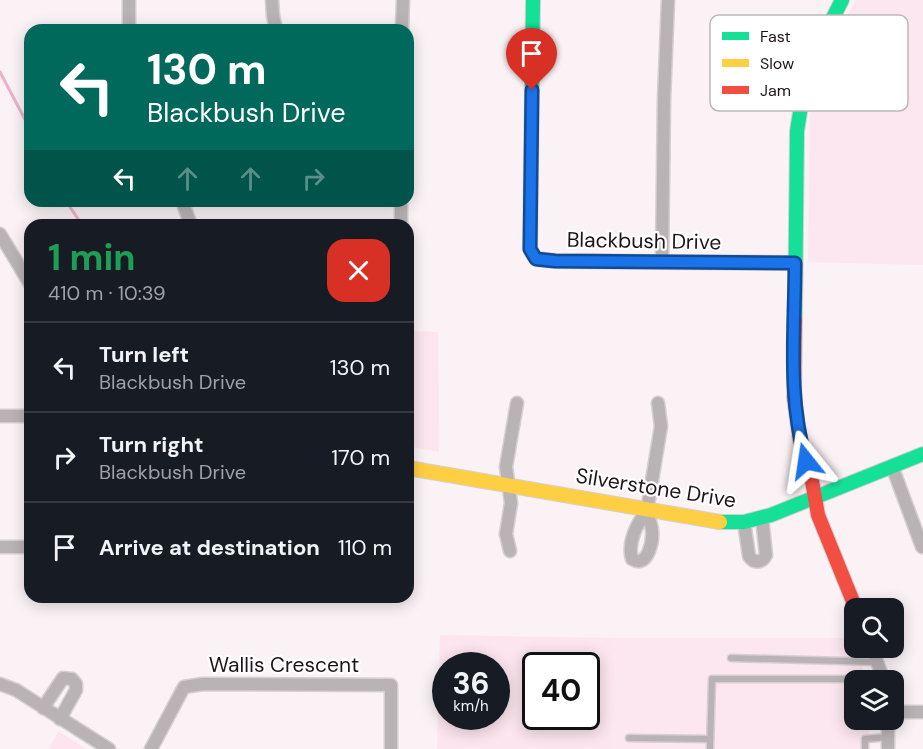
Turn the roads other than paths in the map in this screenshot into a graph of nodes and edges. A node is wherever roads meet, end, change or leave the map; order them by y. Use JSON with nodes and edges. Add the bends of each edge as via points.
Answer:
{"nodes":[{"id":1,"x":129,"y":0,"type":"edge"},
{"id":2,"x":272,"y":0,"type":"edge"},
{"id":3,"x":402,"y":0,"type":"edge"},
{"id":4,"x":533,"y":0,"type":"edge"},
{"id":5,"x":668,"y":0,"type":"edge"},
{"id":6,"x":842,"y":0,"type":"edge"},
{"id":7,"x":834,"y":15,"type":"edge"},
{"id":8,"x":129,"y":24,"type":"edge"},
{"id":9,"x":275,"y":24,"type":"edge"},
{"id":10,"x":402,"y":24,"type":"edge"},
{"id":11,"x":800,"y":111,"type":"edge"},
{"id":12,"x":0,"y":234,"type":"edge"},
{"id":13,"x":5,"y":255,"type":"edge"},
{"id":14,"x":662,"y":262,"type":"junction"},
{"id":15,"x":795,"y":263,"type":"junction"},
{"id":16,"x":24,"y":278,"type":"edge"},
{"id":17,"x":518,"y":403,"type":"dead end"},
{"id":18,"x":658,"y":403,"type":"dead end"},
{"id":19,"x":0,"y":416,"type":"edge"},
{"id":20,"x":24,"y":416,"type":"edge"},
{"id":21,"x":923,"y":454,"type":"edge"},
{"id":22,"x":892,"y":466,"type":"junction"},
{"id":23,"x":414,"y":469,"type":"edge"},
{"id":24,"x":509,"y":485,"type":"junction"},
{"id":25,"x":815,"y":498,"type":"junction"},
{"id":26,"x":647,"y":511,"type":"junction"},
{"id":27,"x":762,"y":518,"type":"junction"},
{"id":28,"x":744,"y":522,"type":"junction"},
{"id":29,"x":0,"y":547,"type":"edge"},
{"id":30,"x":24,"y":547,"type":"edge"},
{"id":31,"x":922,"y":547,"type":"edge"},
{"id":32,"x":510,"y":551,"type":"dead end"},
{"id":33,"x":852,"y":598,"type":"edge"},
{"id":34,"x":731,"y":658,"type":"dead end"},
{"id":35,"x":876,"y":658,"type":"edge"},
{"id":36,"x":878,"y":662,"type":"junction"},
{"id":37,"x":881,"y":670,"type":"edge"},
{"id":38,"x":844,"y":680,"type":"edge"},
{"id":39,"x":0,"y":684,"type":"edge"},
{"id":40,"x":43,"y":708,"type":"junction"},
{"id":41,"x":904,"y":712,"type":"edge"},
{"id":42,"x":923,"y":712,"type":"edge"},
{"id":43,"x":60,"y":719,"type":"junction"},
{"id":44,"x":629,"y":738,"type":"dead end"},
{"id":45,"x":710,"y":740,"type":"junction"},
{"id":46,"x":888,"y":743,"type":"edge"},
{"id":47,"x":109,"y":749,"type":"edge"},
{"id":48,"x":151,"y":749,"type":"edge"},
{"id":49,"x":390,"y":749,"type":"edge"},
{"id":50,"x":710,"y":749,"type":"edge"},
{"id":51,"x":865,"y":749,"type":"edge"}],
"edges":[{"from":1,"to":8,"type":"street"},
{"from":2,"to":9,"type":"street"},
{"from":3,"to":10,"type":"street"},
{"from":4,"to":14,"type":"street","name":"Blackbush Drive","via":[[530,249],[541,260]]},
{"from":5,"to":14,"type":"street"},
{"from":6,"to":7,"type":"street"},
{"from":11,"to":15,"type":"street"},
{"from":12,"to":13,"type":"street"},
{"from":13,"to":16,"type":"street"},
{"from":14,"to":15,"type":"street","name":"Blackbush Drive"},
{"from":15,"to":25,"type":"street","via":[[796,413]]},
{"from":17,"to":24,"type":"street","via":[[507,463]]},
{"from":18,"to":26,"type":"street","via":[[661,426]]},
{"from":19,"to":20,"type":"street"},
{"from":21,"to":22,"type":"street","name":"Silverstone Drive"},
{"from":22,"to":25,"type":"street","name":"Silverstone Drive"},
{"from":22,"to":31,"type":"street"},
{"from":23,"to":24,"type":"street","name":"Silverstone Drive"},
{"from":24,"to":26,"type":"street","name":"Silverstone Drive"},
{"from":24,"to":32,"type":"street","via":[[511,504],[506,534]]},
{"from":25,"to":27,"type":"street","name":"Silverstone Drive"},
{"from":25,"to":33,"type":"street","via":[[818,515]]},
{"from":26,"to":28,"type":"street","name":"Silverstone Drive"},
{"from":27,"to":28,"type":"street","name":"Silverstone Drive"},
{"from":27,"to":28,"type":"street","via":[[766,555],[761,561],[753,561],[750,556]]},
{"from":29,"to":30,"type":"street"},
{"from":34,"to":36,"type":"lane"},
{"from":35,"to":36,"type":"street"},
{"from":36,"to":37,"type":"street"},
{"from":38,"to":45,"type":"lane","via":[[712,679]]},
{"from":39,"to":40,"type":"street"},
{"from":40,"to":43,"type":"street"},
{"from":40,"to":43,"type":"street","via":[[63,678],[72,679],[76,690]]},
{"from":41,"to":42,"type":"street"},
{"from":43,"to":47,"type":"street"},
{"from":44,"to":45,"type":"lane"},
{"from":45,"to":50,"type":"lane"},
{"from":46,"to":51,"type":"lane","via":[[865,739]]},
{"from":48,"to":49,"type":"street","name":"Wallis Crescent","via":[[184,687],[202,684],[391,685]]}]}
